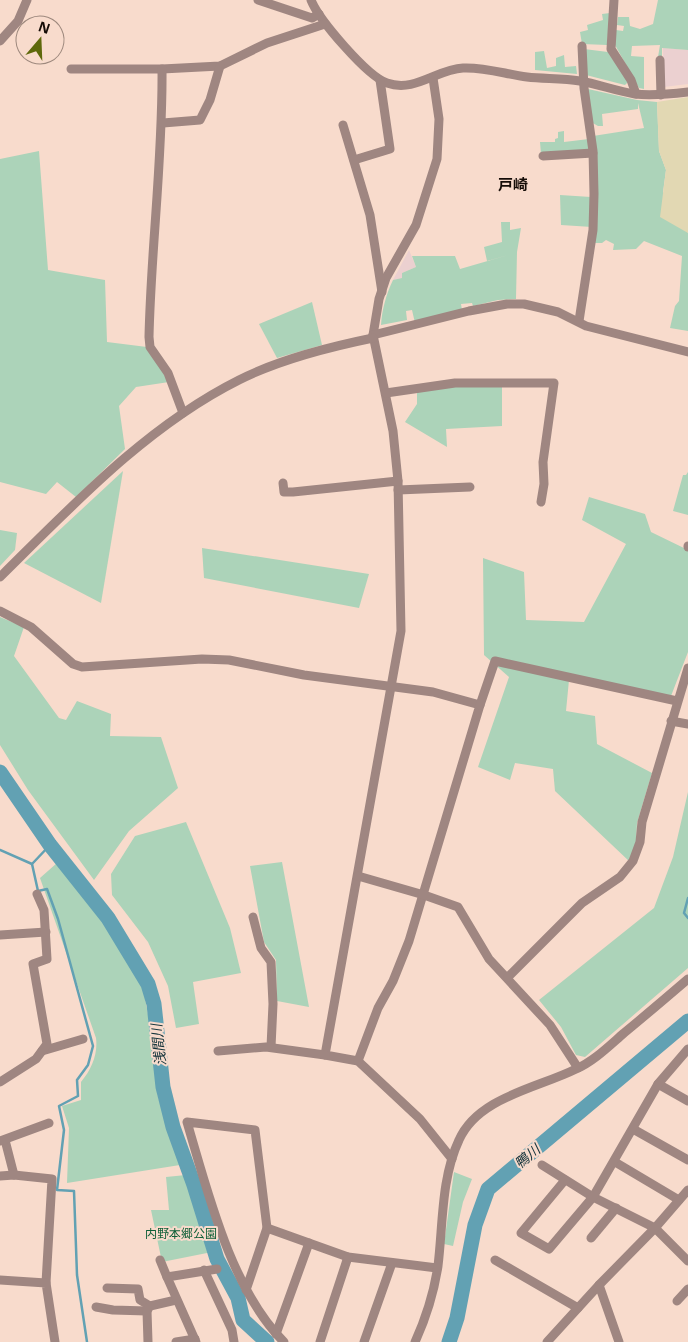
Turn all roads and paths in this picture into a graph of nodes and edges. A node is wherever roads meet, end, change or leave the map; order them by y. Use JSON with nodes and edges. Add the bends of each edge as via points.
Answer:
{"nodes":[{"id":1,"x":28,"y":0,"type":"edge"},
{"id":2,"x":258,"y":0,"type":"edge"},
{"id":3,"x":311,"y":0,"type":"edge"},
{"id":4,"x":614,"y":0,"type":"edge"},
{"id":5,"x":319,"y":14,"type":"junction"},
{"id":6,"x":325,"y":24,"type":"junction"},
{"id":7,"x":0,"y":41,"type":"edge"},
{"id":8,"x":582,"y":46,"type":"dead end"},
{"id":9,"x":660,"y":60,"type":"dead end"},
{"id":10,"x":220,"y":66,"type":"junction"},
{"id":11,"x":71,"y":69,"type":"dead end"},
{"id":12,"x":162,"y":69,"type":"junction"},
{"id":13,"x":433,"y":78,"type":"junction"},
{"id":14,"x":380,"y":80,"type":"junction"},
{"id":15,"x":584,"y":81,"type":"junction"},
{"id":16,"x":688,"y":92,"type":"edge"},
{"id":17,"x":636,"y":94,"type":"junction"},
{"id":18,"x":660,"y":95,"type":"junction"},
{"id":19,"x":162,"y":123,"type":"junction"},
{"id":20,"x":343,"y":124,"type":"dead end"},
{"id":21,"x":593,"y":153,"type":"junction"},
{"id":22,"x":543,"y":156,"type":"dead end"},
{"id":23,"x":354,"y":160,"type":"junction"},
{"id":24,"x":382,"y":292,"type":"junction"},
{"id":25,"x":579,"y":321,"type":"junction"},
{"id":26,"x":373,"y":336,"type":"junction"},
{"id":27,"x":688,"y":352,"type":"edge"},
{"id":28,"x":386,"y":393,"type":"junction"},
{"id":29,"x":183,"y":414,"type":"junction"},
{"id":30,"x":282,"y":483,"type":"dead end"},
{"id":31,"x":398,"y":485,"type":"junction"},
{"id":32,"x":470,"y":487,"type":"dead end"},
{"id":33,"x":541,"y":502,"type":"dead end"},
{"id":34,"x":0,"y":577,"type":"edge"},
{"id":35,"x":0,"y":611,"type":"edge"},
{"id":36,"x":688,"y":668,"type":"edge"},
{"id":37,"x":393,"y":687,"type":"junction"},
{"id":38,"x":677,"y":701,"type":"junction"},
{"id":39,"x":480,"y":705,"type":"junction"},
{"id":40,"x":671,"y":721,"type":"junction"},
{"id":41,"x":688,"y":724,"type":"edge"},
{"id":42,"x":358,"y":876,"type":"junction"},
{"id":43,"x":37,"y":894,"type":"dead end"},
{"id":44,"x":424,"y":895,"type":"junction"},
{"id":45,"x":253,"y":917,"type":"dead end"},
{"id":46,"x":46,"y":932,"type":"junction"},
{"id":47,"x":0,"y":936,"type":"edge"},
{"id":48,"x":508,"y":977,"type":"junction"},
{"id":49,"x":688,"y":979,"type":"edge"},
{"id":50,"x":83,"y":1039,"type":"dead end"},
{"id":51,"x":271,"y":1047,"type":"junction"},
{"id":52,"x":688,"y":1049,"type":"edge"},
{"id":53,"x":42,"y":1051,"type":"junction"},
{"id":54,"x":218,"y":1051,"type":"dead end"},
{"id":55,"x":325,"y":1055,"type":"junction"},
{"id":56,"x":684,"y":1058,"type":"edge"},
{"id":57,"x":358,"y":1061,"type":"junction"},
{"id":58,"x":578,"y":1068,"type":"junction"},
{"id":59,"x":0,"y":1082,"type":"edge"},
{"id":60,"x":658,"y":1084,"type":"junction"},
{"id":61,"x":688,"y":1101,"type":"edge"},
{"id":62,"x":49,"y":1124,"type":"dead end"},
{"id":63,"x":633,"y":1129,"type":"junction"},
{"id":64,"x":2,"y":1140,"type":"edge"},
{"id":65,"x":452,"y":1159,"type":"junction"},
{"id":66,"x":688,"y":1160,"type":"edge"},
{"id":67,"x":615,"y":1162,"type":"junction"},
{"id":68,"x":542,"y":1165,"type":"dead end"},
{"id":69,"x":14,"y":1175,"type":"junction"},
{"id":70,"x":0,"y":1176,"type":"edge"},
{"id":71,"x":565,"y":1180,"type":"junction"},
{"id":72,"x":688,"y":1190,"type":"edge"},
{"id":73,"x":593,"y":1197,"type":"junction"},
{"id":74,"x":679,"y":1200,"type":"junction"},
{"id":75,"x":616,"y":1208,"type":"junction"},
{"id":76,"x":267,"y":1228,"type":"junction"},
{"id":77,"x":655,"y":1228,"type":"junction"},
{"id":78,"x":591,"y":1238,"type":"dead end"},
{"id":79,"x":309,"y":1243,"type":"junction"},
{"id":80,"x":348,"y":1257,"type":"junction"},
{"id":81,"x":160,"y":1260,"type":"dead end"},
{"id":82,"x":495,"y":1260,"type":"dead end"},
{"id":83,"x":688,"y":1261,"type":"edge"},
{"id":84,"x":392,"y":1263,"type":"junction"},
{"id":85,"x":438,"y":1268,"type":"junction"},
{"id":86,"x":217,"y":1269,"type":"dead end"},
{"id":87,"x":204,"y":1270,"type":"junction"},
{"id":88,"x":167,"y":1278,"type":"junction"},
{"id":89,"x":0,"y":1280,"type":"edge"},
{"id":90,"x":46,"y":1283,"type":"junction"},
{"id":91,"x":600,"y":1285,"type":"junction"},
{"id":92,"x":107,"y":1288,"type":"dead end"},
{"id":93,"x":688,"y":1289,"type":"edge"},
{"id":94,"x":246,"y":1290,"type":"junction"},
{"id":95,"x":176,"y":1300,"type":"junction"},
{"id":96,"x":677,"y":1301,"type":"dead end"},
{"id":97,"x":96,"y":1306,"type":"dead end"},
{"id":98,"x":578,"y":1308,"type":"junction"},
{"id":99,"x":148,"y":1309,"type":"junction"},
{"id":100,"x":276,"y":1334,"type":"junction"},
{"id":101,"x":195,"y":1340,"type":"edge"},
{"id":102,"x":55,"y":1342,"type":"edge"},
{"id":103,"x":148,"y":1342,"type":"edge"},
{"id":104,"x":176,"y":1342,"type":"edge"},
{"id":105,"x":234,"y":1342,"type":"edge"},
{"id":106,"x":284,"y":1342,"type":"edge"},
{"id":107,"x":320,"y":1342,"type":"edge"},
{"id":108,"x":364,"y":1342,"type":"edge"},
{"id":109,"x":415,"y":1342,"type":"edge"},
{"id":110,"x":547,"y":1342,"type":"edge"},
{"id":111,"x":619,"y":1342,"type":"edge"}],
"edges":[{"from":1,"to":7,"type":"street","via":[[18,21]]},
{"from":2,"to":5,"type":"street","via":[[312,18]]},
{"from":3,"to":5,"type":"street"},
{"from":4,"to":17,"type":"street","via":[[611,49]]},
{"from":5,"to":6,"type":"street"},
{"from":6,"to":10,"type":"street","via":[[267,43]]},
{"from":6,"to":14,"type":"street"},
{"from":8,"to":15,"type":"street"},
{"from":9,"to":18,"type":"street"},
{"from":10,"to":12,"type":"street"},
{"from":10,"to":19,"type":"street","via":[[200,120]]},
{"from":11,"to":12,"type":"street"},
{"from":12,"to":19,"type":"street"},
{"from":13,"to":14,"type":"street","via":[[400,86]]},
{"from":13,"to":15,"type":"street","via":[[463,68],[480,68],[527,77]]},
{"from":13,"to":24,"type":"street","via":[[439,119],[437,159],[416,225],[386,278]]},
{"from":14,"to":23,"type":"street","via":[[390,149]]},
{"from":15,"to":17,"type":"street"},
{"from":15,"to":21,"type":"street"},
{"from":16,"to":18,"type":"street"},
{"from":17,"to":18,"type":"street"},
{"from":19,"to":29,"type":"street","via":[[150,267],[149,336],[150,347],[168,372]]},
{"from":20,"to":23,"type":"street"},
{"from":21,"to":22,"type":"street"},
{"from":21,"to":25,"type":"street","via":[[593,230]]},
{"from":23,"to":24,"type":"street","via":[[370,216]]},
{"from":24,"to":26,"type":"street"},
{"from":25,"to":26,"type":"street","via":[[558,312],[524,304],[507,304]]},
{"from":25,"to":27,"type":"street","via":[[586,326]]},
{"from":26,"to":28,"type":"street"},
{"from":26,"to":29,"type":"street","via":[[264,368]]},
{"from":28,"to":31,"type":"street"},
{"from":28,"to":33,"type":"street","via":[[455,383],[554,383]]},
{"from":29,"to":34,"type":"street","via":[[160,428],[108,474]]},
{"from":30,"to":31,"type":"street","via":[[284,492]]},
{"from":31,"to":32,"type":"street"},
{"from":31,"to":37,"type":"street","via":[[402,631]]},
{"from":35,"to":37,"type":"street","via":[[31,627],[73,664],[82,668],[202,658]]},
{"from":36,"to":38,"type":"street"},
{"from":37,"to":39,"type":"street","via":[[433,692]]},
{"from":37,"to":42,"type":"street"},
{"from":38,"to":39,"type":"street","via":[[495,662]]},
{"from":38,"to":40,"type":"street"},
{"from":39,"to":44,"type":"street"},
{"from":40,"to":41,"type":"street"},
{"from":40,"to":48,"type":"street","via":[[633,861],[620,877],[582,903]]},
{"from":42,"to":44,"type":"street"},
{"from":42,"to":55,"type":"street"},
{"from":43,"to":46,"type":"street","via":[[44,910]]},
{"from":44,"to":48,"type":"street","via":[[458,907],[479,945]]},
{"from":44,"to":57,"type":"street","via":[[393,982],[378,1008]]},
{"from":45,"to":51,"type":"street","via":[[261,948],[270,962],[273,1004]]},
{"from":46,"to":47,"type":"street"},
{"from":46,"to":53,"type":"street","via":[[47,959],[33,964],[47,1044]]},
{"from":48,"to":58,"type":"street","via":[[550,1026]]},
{"from":49,"to":58,"type":"street","via":[[603,1051]]},
{"from":50,"to":53,"type":"street"},
{"from":51,"to":54,"type":"street"},
{"from":51,"to":55,"type":"street"},
{"from":52,"to":56,"type":"street"},
{"from":53,"to":59,"type":"street","via":[[25,1068]]},
{"from":55,"to":57,"type":"street"},
{"from":56,"to":60,"type":"street"},
{"from":57,"to":65,"type":"street","via":[[420,1118]]},
{"from":58,"to":65,"type":"street","via":[[498,1102],[476,1116],[464,1131]]},
{"from":60,"to":61,"type":"street"},
{"from":60,"to":63,"type":"street"},
{"from":62,"to":64,"type":"street"},
{"from":63,"to":66,"type":"street"},
{"from":63,"to":67,"type":"street"},
{"from":64,"to":69,"type":"street"},
{"from":65,"to":85,"type":"street","via":[[444,1199]]},
{"from":67,"to":73,"type":"street"},
{"from":67,"to":74,"type":"street"},
{"from":68,"to":71,"type":"street"},
{"from":69,"to":70,"type":"street"},
{"from":69,"to":90,"type":"street","via":[[52,1179]]},
{"from":71,"to":73,"type":"street"},
{"from":71,"to":73,"type":"street","via":[[521,1233],[549,1249]]},
{"from":72,"to":74,"type":"street"},
{"from":73,"to":75,"type":"street"},
{"from":74,"to":77,"type":"street"},
{"from":75,"to":77,"type":"street"},
{"from":75,"to":78,"type":"street"},
{"from":76,"to":79,"type":"street"},
{"from":76,"to":94,"type":"street"},
{"from":76,"to":94,"type":"street","via":[[254,1130],[187,1122],[212,1205]]},
{"from":77,"to":83,"type":"street"},
{"from":77,"to":91,"type":"street"},
{"from":79,"to":80,"type":"street"},
{"from":79,"to":100,"type":"street"},
{"from":80,"to":84,"type":"street"},
{"from":80,"to":107,"type":"street"},
{"from":81,"to":88,"type":"street"},
{"from":82,"to":98,"type":"street"},
{"from":84,"to":85,"type":"street"},
{"from":84,"to":108,"type":"street"},
{"from":85,"to":109,"type":"street","via":[[430,1304]]},
{"from":86,"to":87,"type":"street"},
{"from":87,"to":88,"type":"street"},
{"from":87,"to":105,"type":"street","via":[[232,1330]]},
{"from":88,"to":95,"type":"street"},
{"from":89,"to":90,"type":"street"},
{"from":90,"to":102,"type":"street"},
{"from":91,"to":98,"type":"street"},
{"from":91,"to":111,"type":"street"},
{"from":92,"to":99,"type":"street","via":[[138,1289],[140,1300]]},
{"from":93,"to":96,"type":"street"},
{"from":94,"to":100,"type":"street"},
{"from":95,"to":99,"type":"street"},
{"from":95,"to":101,"type":"street"},
{"from":97,"to":99,"type":"street","via":[[113,1310]]},
{"from":98,"to":110,"type":"street"},
{"from":99,"to":103,"type":"street"},
{"from":100,"to":106,"type":"street"},
{"from":101,"to":104,"type":"street"}]}
